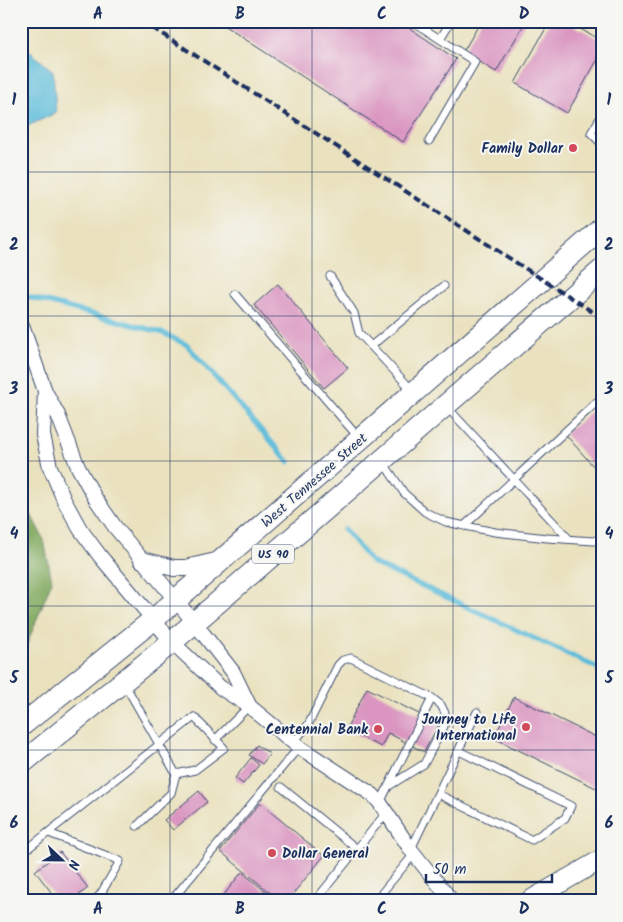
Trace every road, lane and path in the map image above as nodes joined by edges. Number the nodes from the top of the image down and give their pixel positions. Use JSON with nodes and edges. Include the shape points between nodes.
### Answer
{"nodes":[{"id":1,"x":412,"y":21,"type":"edge"},
{"id":2,"x":451,"y":21,"type":"edge"},
{"id":3,"x":440,"y":40,"type":"junction"},
{"id":4,"x":602,"y":115,"type":"edge"},
{"id":5,"x":429,"y":141,"type":"dead end"},
{"id":6,"x":602,"y":144,"type":"edge"},
{"id":7,"x":602,"y":228,"type":"edge"},
{"id":8,"x":602,"y":270,"type":"edge"},
{"id":9,"x":330,"y":276,"type":"dead end"},
{"id":10,"x":444,"y":286,"type":"dead end"},
{"id":11,"x":235,"y":294,"type":"dead end"},
{"id":12,"x":23,"y":328,"type":"edge"},
{"id":13,"x":371,"y":346,"type":"junction"},
{"id":14,"x":45,"y":391,"type":"junction"},
{"id":15,"x":414,"y":393,"type":"junction"},
{"id":16,"x":602,"y":397,"type":"edge"},
{"id":17,"x":446,"y":406,"type":"junction"},
{"id":18,"x":391,"y":413,"type":"junction"},
{"id":19,"x":361,"y":439,"type":"junction"},
{"id":20,"x":382,"y":460,"type":"junction"},
{"id":21,"x":514,"y":479,"type":"junction"},
{"id":22,"x":352,"y":487,"type":"junction"},
{"id":23,"x":464,"y":526,"type":"junction"},
{"id":24,"x":602,"y":537,"type":"edge"},
{"id":25,"x":569,"y":539,"type":"junction"},
{"id":26,"x":142,"y":560,"type":"junction"},
{"id":27,"x":222,"y":560,"type":"junction"},
{"id":28,"x":176,"y":600,"type":"junction"},
{"id":29,"x":153,"y":620,"type":"junction"},
{"id":30,"x":194,"y":622,"type":"junction"},
{"id":31,"x":172,"y":642,"type":"junction"},
{"id":32,"x":123,"y":681,"type":"junction"},
{"id":33,"x":432,"y":698,"type":"junction"},
{"id":34,"x":249,"y":706,"type":"junction"},
{"id":35,"x":478,"y":712,"type":"dead end"},
{"id":36,"x":21,"y":726,"type":"edge"},
{"id":37,"x":215,"y":740,"type":"junction"},
{"id":38,"x":159,"y":744,"type":"junction"},
{"id":39,"x":296,"y":745,"type":"junction"},
{"id":40,"x":459,"y":751,"type":"junction"},
{"id":41,"x":21,"y":764,"type":"edge"},
{"id":42,"x":176,"y":774,"type":"junction"},
{"id":43,"x":389,"y":786,"type":"junction"},
{"id":44,"x":281,"y":787,"type":"dead end"},
{"id":45,"x":438,"y":794,"type":"junction"},
{"id":46,"x":383,"y":808,"type":"junction"},
{"id":47,"x":137,"y":826,"type":"dead end"},
{"id":48,"x":48,"y":833,"type":"junction"},
{"id":49,"x":357,"y":849,"type":"junction"},
{"id":50,"x":413,"y":852,"type":"junction"},
{"id":51,"x":21,"y":854,"type":"edge"},
{"id":52,"x":602,"y":859,"type":"edge"},
{"id":53,"x":21,"y":898,"type":"edge"},
{"id":54,"x":27,"y":901,"type":"edge"},
{"id":55,"x":94,"y":901,"type":"edge"},
{"id":56,"x":171,"y":901,"type":"edge"},
{"id":57,"x":314,"y":901,"type":"edge"},
{"id":58,"x":375,"y":901,"type":"edge"},
{"id":59,"x":452,"y":901,"type":"edge"},
{"id":60,"x":528,"y":901,"type":"edge"}],
"edges":[{"from":1,"to":3,"type":"lane"},
{"from":2,"to":3,"type":"lane"},
{"from":3,"to":5,"type":"lane","via":[[475,62]]},
{"from":4,"to":6,"type":"lane","via":[[591,133]]},
{"from":7,"to":15,"type":"main road","name":"West Tennessee Street","number":"US 90"},
{"from":8,"to":17,"type":"main road","number":"US 90"},
{"from":9,"to":13,"type":"lane","via":[[354,313],[359,333]]},
{"from":10,"to":13,"type":"lane"},
{"from":11,"to":19,"type":"lane"},
{"from":12,"to":14,"type":"street"},
{"from":13,"to":15,"type":"lane"},
{"from":14,"to":26,"type":"street","via":[[95,498]]},
{"from":14,"to":29,"type":"street","via":[[44,435],[50,468],[64,500],[100,556]]},
{"from":15,"to":18,"type":"main road","name":"West Tennessee Street","number":"US 90"},
{"from":16,"to":21,"type":"lane"},
{"from":17,"to":20,"type":"main road","number":"US 90"},
{"from":17,"to":21,"type":"lane"},
{"from":18,"to":19,"type":"main road","name":"West Tennessee Street","number":"US 90"},
{"from":18,"to":20,"type":"main road","via":[[380,452]]},
{"from":19,"to":22,"type":"main road"},
{"from":19,"to":27,"type":"main road","name":"West Tennessee Street","number":"US 90"},
{"from":20,"to":22,"type":"main road","number":"US 90"},
{"from":20,"to":23,"type":"lane","via":[[404,494],[425,512]]},
{"from":21,"to":23,"type":"lane"},
{"from":21,"to":25,"type":"lane"},
{"from":22,"to":30,"type":"main road","number":"US 90"},
{"from":23,"to":25,"type":"lane"},
{"from":24,"to":25,"type":"lane","via":[[594,541]]},
{"from":26,"to":27,"type":"street","via":[[186,568]]},
{"from":26,"to":28,"type":"street"},
{"from":27,"to":28,"type":"main road","name":"West Tennessee Street","number":"US 90"},
{"from":28,"to":29,"type":"main road","name":"West Tennessee Street","number":"US 90"},
{"from":28,"to":30,"type":"street"},
{"from":29,"to":31,"type":"street"},
{"from":29,"to":36,"type":"main road","name":"West Tennessee Street","number":"US 90"},
{"from":30,"to":31,"type":"main road","number":"US 90"},
{"from":30,"to":34,"type":"street","via":[[233,672]]},
{"from":31,"to":32,"type":"main road","number":"US 90"},
{"from":31,"to":34,"type":"street","via":[[221,688]]},
{"from":32,"to":38,"type":"lane"},
{"from":32,"to":41,"type":"main road","number":"US 90"},
{"from":33,"to":39,"type":"lane","via":[[351,658],[343,660]]},
{"from":33,"to":43,"type":"lane"},
{"from":33,"to":43,"type":"lane","via":[[446,713],[444,726],[424,764]]},
{"from":34,"to":37,"type":"lane"},
{"from":34,"to":39,"type":"street"},
{"from":35,"to":40,"type":"lane"},
{"from":37,"to":38,"type":"lane","via":[[194,716]]},
{"from":37,"to":42,"type":"lane","via":[[224,748],[195,770]]},
{"from":38,"to":42,"type":"lane"},
{"from":38,"to":48,"type":"lane"},
{"from":39,"to":46,"type":"street","via":[[365,789]]},
{"from":39,"to":56,"type":"lane"},
{"from":40,"to":45,"type":"lane"},
{"from":40,"to":45,"type":"lane","via":[[571,806],[565,818],[532,840]]},
{"from":42,"to":47,"type":"lane","via":[[171,793]]},
{"from":43,"to":46,"type":"lane"},
{"from":44,"to":49,"type":"lane"},
{"from":45,"to":50,"type":"lane"},
{"from":46,"to":49,"type":"lane"},
{"from":46,"to":50,"type":"street"},
{"from":48,"to":51,"type":"lane"},
{"from":48,"to":55,"type":"lane","via":[[120,861]]},
{"from":49,"to":57,"type":"lane"},
{"from":50,"to":58,"type":"lane"},
{"from":50,"to":59,"type":"street"},
{"from":52,"to":60,"type":"main road"},
{"from":53,"to":54,"type":"lane"}]}
